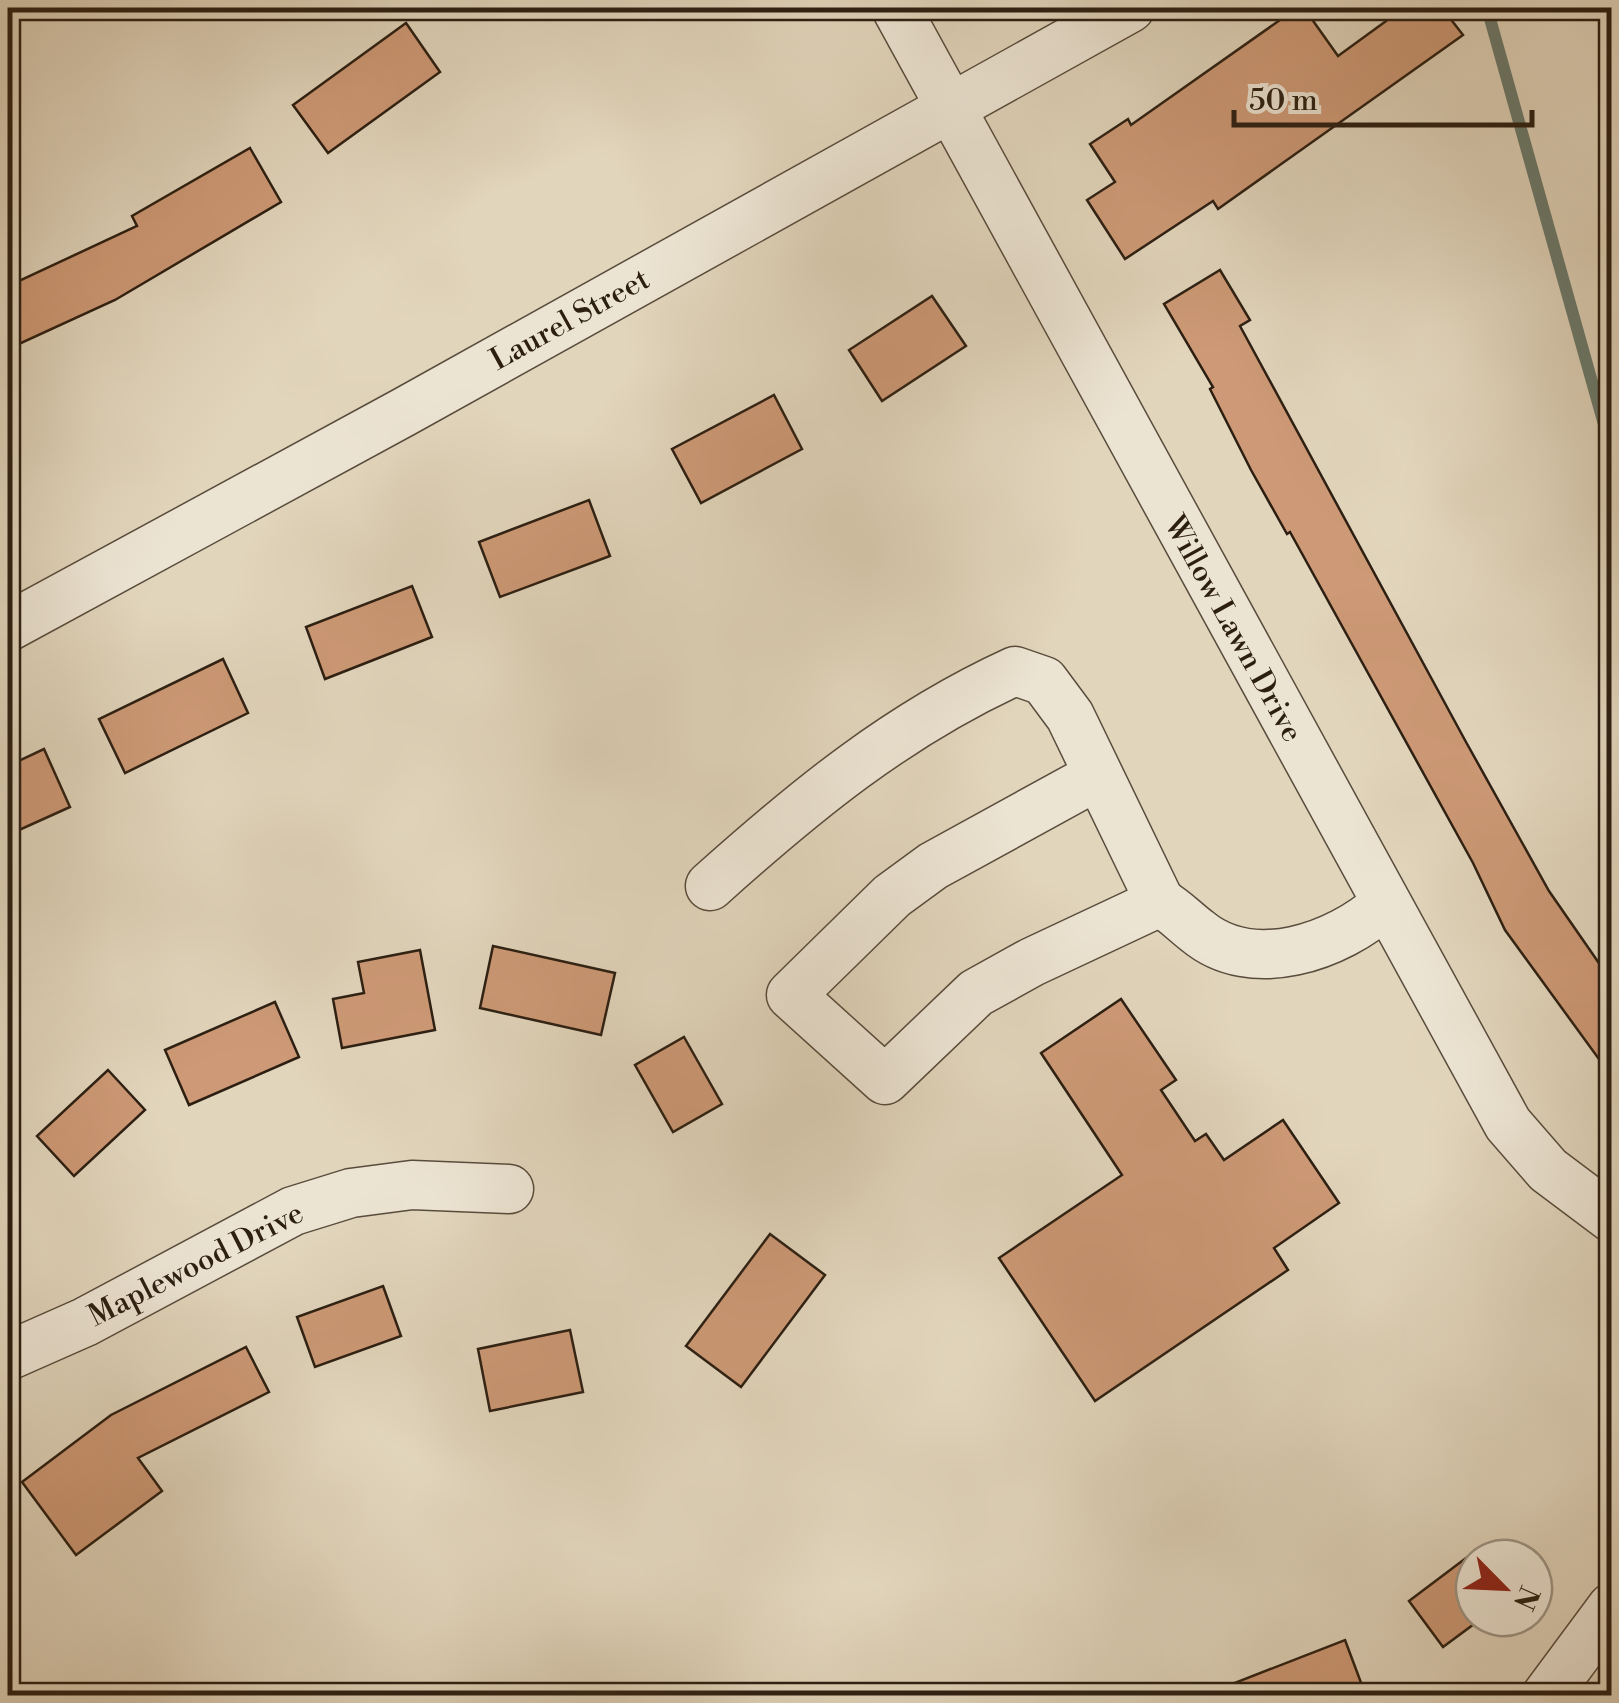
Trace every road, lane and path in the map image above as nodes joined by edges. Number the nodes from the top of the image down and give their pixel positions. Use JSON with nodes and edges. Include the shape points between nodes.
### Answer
{"nodes":[{"id":1,"x":896,"y":8,"type":"edge"},
{"id":2,"x":1130,"y":8,"type":"edge"},
{"id":3,"x":952,"y":110,"type":"junction"},
{"id":4,"x":8,"y":627,"type":"edge"},
{"id":5,"x":1098,"y":776,"type":"junction"},
{"id":6,"x":710,"y":886,"type":"dead end"},
{"id":7,"x":1160,"y":902,"type":"junction"},
{"id":8,"x":1385,"y":904,"type":"junction"},
{"id":9,"x":508,"y":1189,"type":"dead end"},
{"id":10,"x":1612,"y":1218,"type":"edge"},
{"id":11,"x":8,"y":1356,"type":"edge"},
{"id":12,"x":1612,"y":1607,"type":"edge"},
{"id":13,"x":1546,"y":1696,"type":"edge"}],
"edges":[{"from":1,"to":3,"type":"street","name":"Willow Lawn Drive"},
{"from":2,"to":3,"type":"street","name":"Laurel Street"},
{"from":3,"to":4,"type":"street","name":"Laurel Street"},
{"from":3,"to":8,"type":"street","name":"Willow Lawn Drive"},
{"from":5,"to":6,"type":"street","via":[[1070,716],[1044,681],[1015,671],[947,702],[817,790]]},
{"from":5,"to":7,"type":"street"},
{"from":5,"to":7,"type":"street","via":[[933,866],[892,896],[791,995],[885,1080],[976,994]]},
{"from":7,"to":8,"type":"street","via":[[1197,932],[1261,954],[1339,937]]},
{"from":8,"to":10,"type":"street","name":"Willow Lawn Drive","via":[[1508,1124],[1548,1170]]},
{"from":9,"to":11,"type":"street","name":"Maplewood Drive","via":[[412,1184],[292,1211]]},
{"from":12,"to":13,"type":"street"}]}
